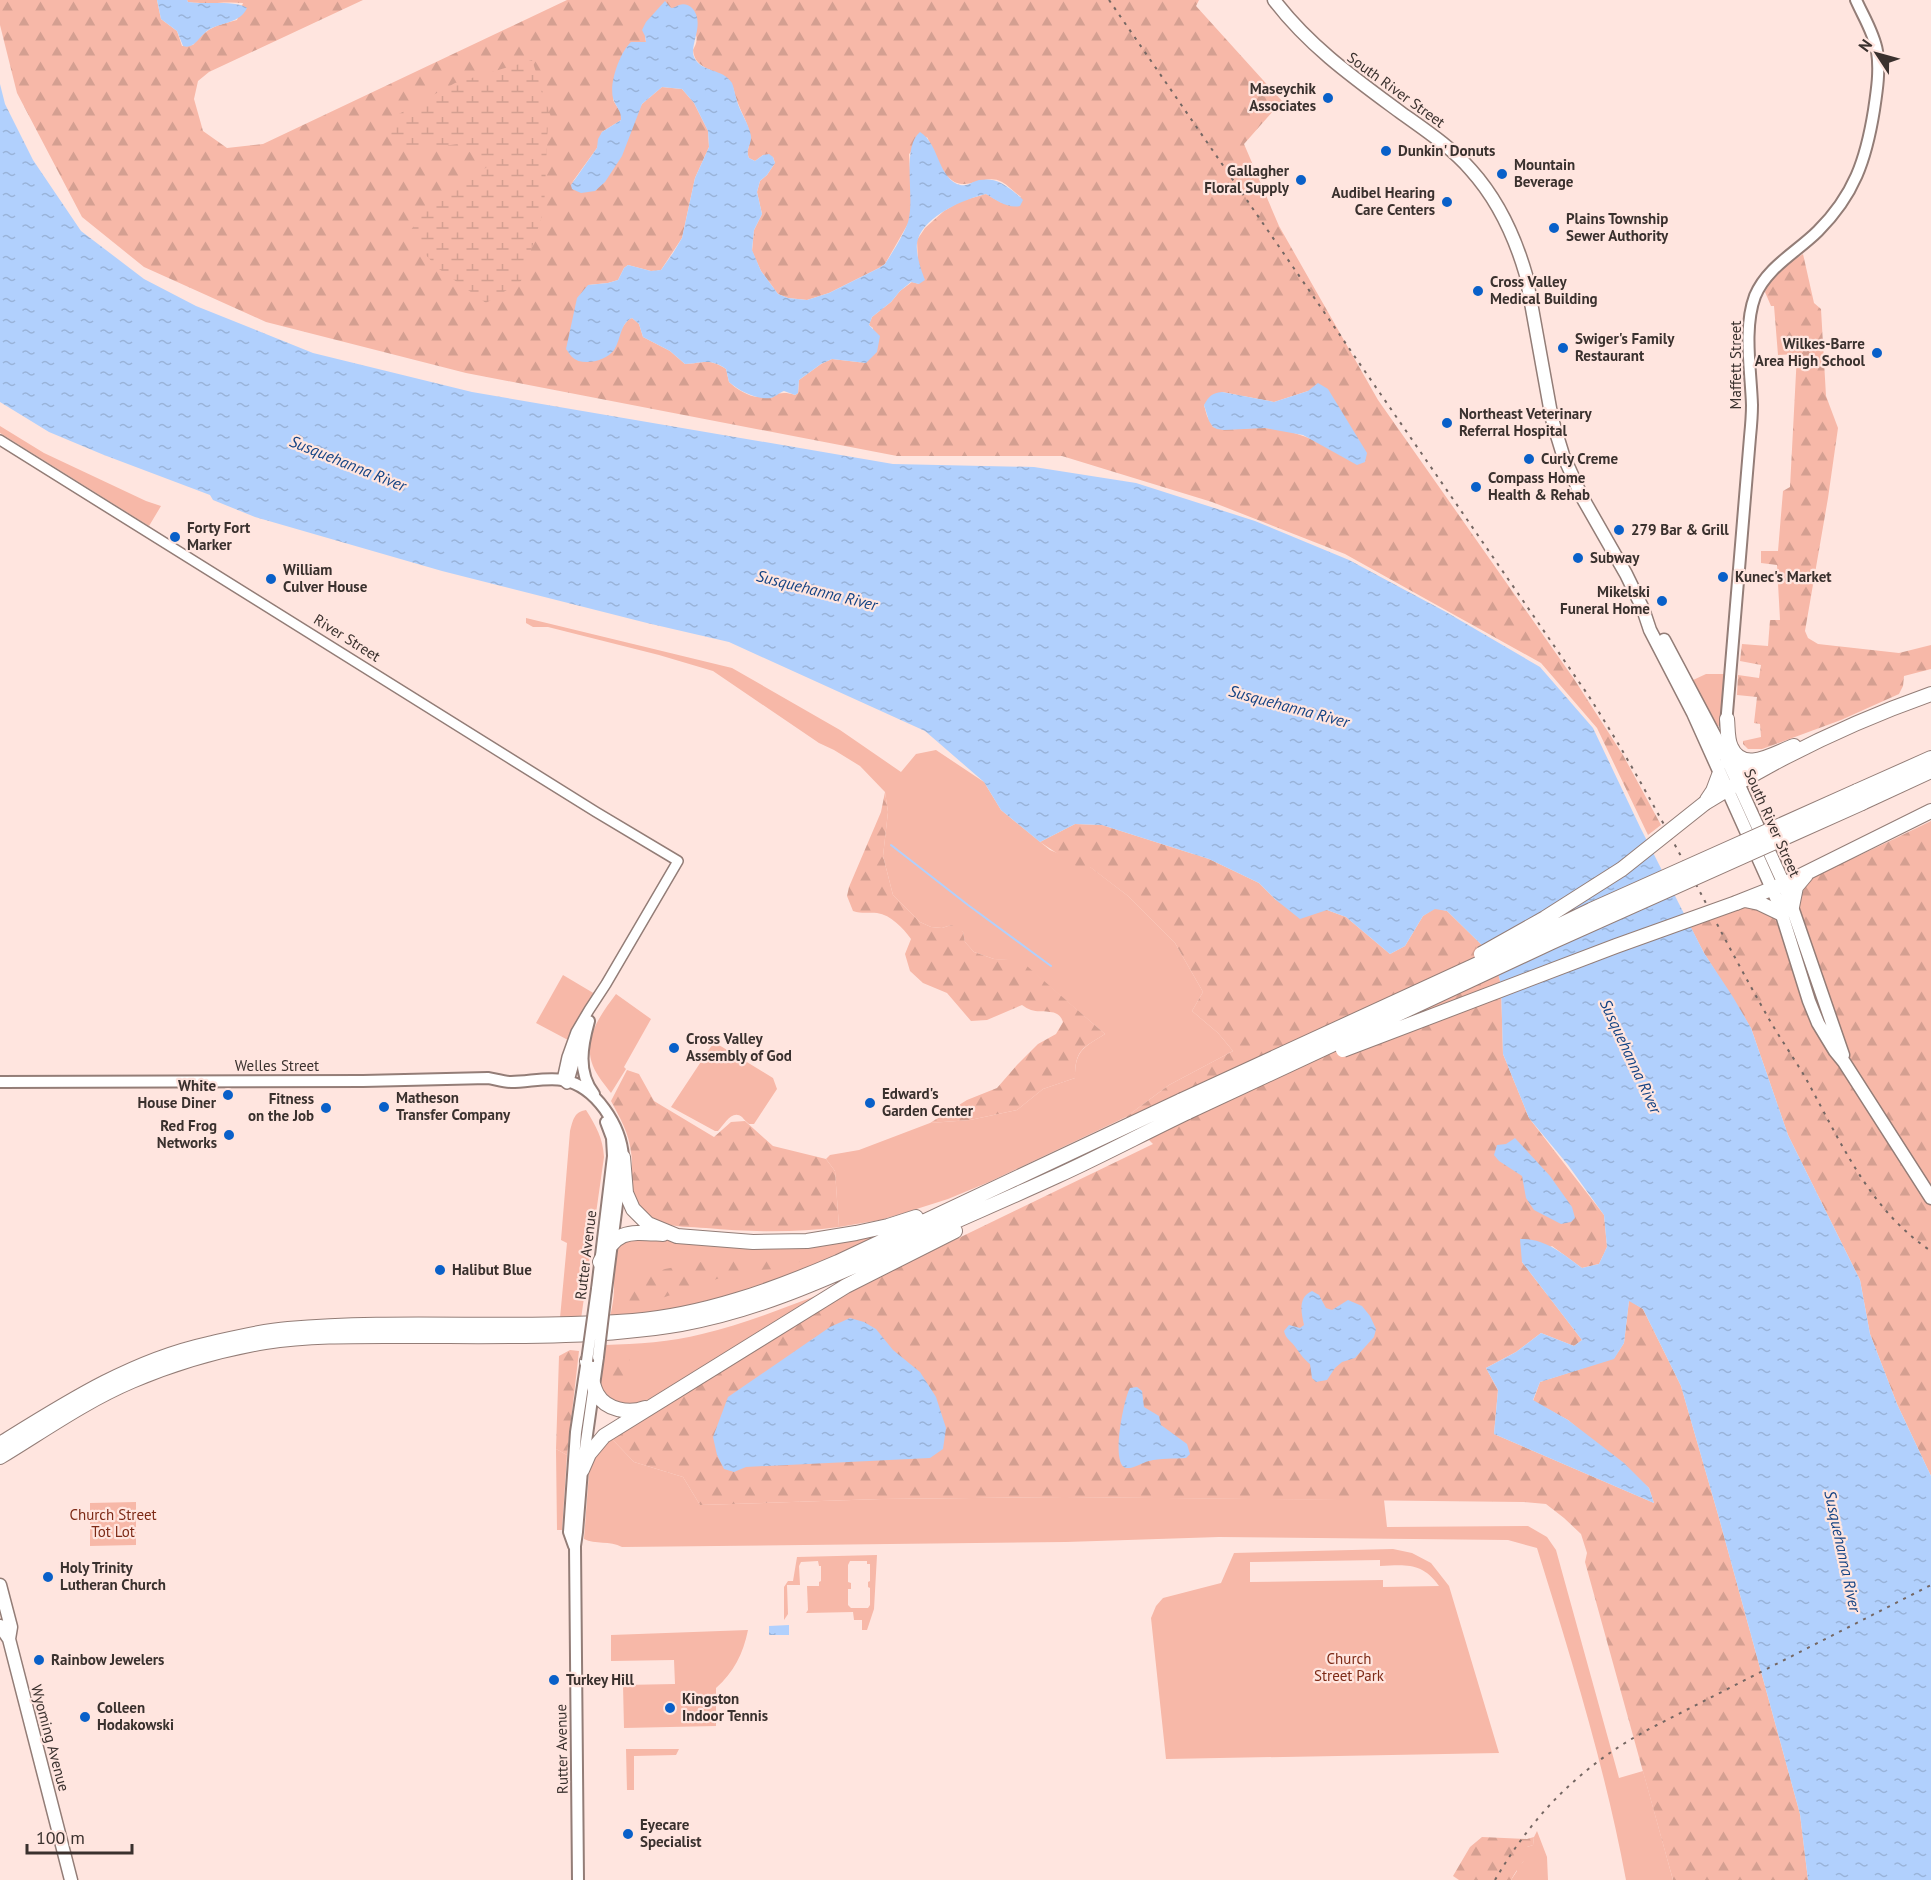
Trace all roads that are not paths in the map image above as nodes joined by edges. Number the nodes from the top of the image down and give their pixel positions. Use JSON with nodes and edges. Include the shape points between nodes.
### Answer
{"nodes":[{"id":1,"x":1274,"y":0,"type":"edge"},
{"id":2,"x":1856,"y":0,"type":"edge"},
{"id":3,"x":0,"y":440,"type":"edge"},
{"id":4,"x":1643,"y":609,"type":"junction"},
{"id":5,"x":1931,"y":694,"type":"edge"},
{"id":6,"x":1726,"y":719,"type":"junction"},
{"id":7,"x":1839,"y":731,"type":"junction"},
{"id":8,"x":1796,"y":753,"type":"junction"},
{"id":9,"x":1726,"y":757,"type":"junction"},
{"id":10,"x":1931,"y":758,"type":"edge"},
{"id":11,"x":1931,"y":771,"type":"edge"},
{"id":12,"x":1719,"y":775,"type":"junction"},
{"id":13,"x":1732,"y":786,"type":"junction"},
{"id":14,"x":1860,"y":797,"type":"junction"},
{"id":15,"x":1705,"y":803,"type":"junction"},
{"id":16,"x":1931,"y":811,"type":"edge"},
{"id":17,"x":1809,"y":872,"type":"junction"},
{"id":18,"x":1778,"y":887,"type":"junction"},
{"id":19,"x":1740,"y":902,"type":"junction"},
{"id":20,"x":1787,"y":911,"type":"junction"},
{"id":21,"x":600,"y":995,"type":"junction"},
{"id":22,"x":1401,"y":998,"type":"junction"},
{"id":23,"x":589,"y":1021,"type":"junction"},
{"id":24,"x":0,"y":1082,"type":"edge"},
{"id":25,"x":564,"y":1082,"type":"junction"},
{"id":26,"x":1185,"y":1106,"type":"junction"},
{"id":27,"x":606,"y":1112,"type":"junction"},
{"id":28,"x":623,"y":1157,"type":"junction"},
{"id":29,"x":1059,"y":1175,"type":"junction"},
{"id":30,"x":1931,"y":1198,"type":"edge"},
{"id":31,"x":677,"y":1236,"type":"junction"},
{"id":32,"x":612,"y":1243,"type":"junction"},
{"id":33,"x":600,"y":1262,"type":"junction"},
{"id":34,"x":601,"y":1290,"type":"junction"},
{"id":35,"x":592,"y":1359,"type":"junction"},
{"id":36,"x":594,"y":1386,"type":"junction"},
{"id":37,"x":658,"y":1404,"type":"junction"},
{"id":38,"x":0,"y":1444,"type":"edge"},
{"id":39,"x":0,"y":1457,"type":"edge"},
{"id":40,"x":582,"y":1470,"type":"junction"},
{"id":41,"x":575,"y":1546,"type":"junction"},
{"id":42,"x":0,"y":1586,"type":"edge"},
{"id":43,"x":0,"y":1626,"type":"edge"},
{"id":44,"x":4,"y":1640,"type":"edge"},
{"id":45,"x":71,"y":1880,"type":"edge"},
{"id":46,"x":578,"y":1880,"type":"edge"}],
"edges":[{"from":1,"to":4,"type":"main road","name":"South River Street","via":[[1317,48],[1457,156],[1500,210],[1526,275],[1560,447],[1582,497]]},
{"from":2,"to":6,"type":"main road","name":"Maffett Street","via":[[1873,38],[1878,65],[1866,155],[1851,190],[1831,218],[1761,285],[1749,322],[1751,428]]},
{"from":3,"to":21,"type":"street","name":"River Street","via":[[678,861]]},
{"from":4,"to":9,"type":"main road","name":"South River Street","via":[[1658,627]]},
{"from":4,"to":12,"type":"main road","name":"South River Street"},
{"from":5,"to":7,"type":"highway"},
{"from":6,"to":7,"type":"highway","via":[[1732,750],[1749,761]]},
{"from":6,"to":9,"type":"main road","name":"Maffett Street"},
{"from":7,"to":8,"type":"highway"},
{"from":8,"to":9,"type":"highway","via":[[1745,770]]},
{"from":8,"to":13,"type":"highway"},
{"from":9,"to":12,"type":"main road","name":"Maffett Street"},
{"from":9,"to":13,"type":"main road","name":"South River Street"},
{"from":10,"to":14,"type":"highway"},
{"from":11,"to":14,"type":"highway"},
{"from":12,"to":13,"type":"main road","name":"South River Street"},
{"from":12,"to":15,"type":"highway"},
{"from":13,"to":15,"type":"highway"},
{"from":13,"to":18,"type":"main road","name":"South River Street"},
{"from":14,"to":22,"type":"highway","bridge":true,"via":[[1591,910]]},
{"from":14,"to":26,"type":"highway","bridge":true,"via":[[1393,1018]]},
{"from":15,"to":22,"type":"highway","bridge":true,"via":[[1622,869],[1576,899]]},
{"from":16,"to":17,"type":"highway"},
{"from":17,"to":18,"type":"highway"},
{"from":17,"to":20,"type":"highway","via":[[1796,887]]},
{"from":18,"to":19,"type":"highway"},
{"from":18,"to":20,"type":"main road","name":"South River Street"},
{"from":19,"to":20,"type":"highway"},
{"from":19,"to":26,"type":"highway","bridge":true},
{"from":20,"to":30,"type":"main road","name":"South River Street","via":[[1818,1023]]},
{"from":21,"to":23,"type":"street"},
{"from":21,"to":25,"type":"street","via":[[576,1032]]},
{"from":22,"to":26,"type":"highway","bridge":true},
{"from":23,"to":25,"type":"street"},
{"from":23,"to":27,"type":"main road","via":[[583,1068],[589,1087]]},
{"from":24,"to":25,"type":"main road","name":"Welles Street","via":[[488,1078]]},
{"from":25,"to":27,"type":"main road","name":"Rutter Avenue","via":[[586,1091]]},
{"from":25,"to":33,"type":"main road","name":"Rutter Avenue","via":[[596,1107],[612,1138]]},
{"from":26,"to":29,"type":"highway"},
{"from":26,"to":31,"type":"highway","via":[[888,1226],[830,1238],[778,1243]]},
{"from":26,"to":38,"type":"highway","via":[[838,1262],[748,1297],[635,1321],[345,1326],[248,1335],[173,1353],[136,1367]]},
{"from":27,"to":28,"type":"main road","name":"Rutter Avenue","via":[[620,1138]]},
{"from":28,"to":31,"type":"highway","via":[[626,1193],[633,1209],[648,1224]]},
{"from":28,"to":32,"type":"main road","name":"Rutter Avenue"},
{"from":29,"to":37,"type":"highway","via":[[846,1286]]},
{"from":29,"to":39,"type":"highway","via":[[828,1278],[723,1315],[629,1331],[315,1337],[229,1349],[130,1382]]},
{"from":31,"to":32,"type":"highway","via":[[635,1233],[621,1235]]},
{"from":32,"to":33,"type":"highway"},
{"from":32,"to":34,"type":"main road","name":"Rutter Avenue"},
{"from":33,"to":34,"type":"main road","name":"Rutter Avenue"},
{"from":34,"to":35,"type":"main road","name":"Rutter Avenue","bridge":true},
{"from":35,"to":36,"type":"highway"},
{"from":35,"to":41,"type":"main road","name":"Rutter Avenue","via":[[576,1432],[569,1532]]},
{"from":36,"to":37,"type":"highway","via":[[599,1398],[623,1410]]},
{"from":36,"to":40,"type":"main road","name":"Rutter Avenue"},
{"from":37,"to":40,"type":"highway","via":[[604,1436]]},
{"from":40,"to":41,"type":"main road","name":"Rutter Avenue"},
{"from":41,"to":46,"type":"main road","name":"Rutter Avenue"},
{"from":42,"to":44,"type":"main road","name":"Wyoming Avenue","via":[[11,1627]]},
{"from":43,"to":44,"type":"main road","name":"Wyoming Avenue"},
{"from":44,"to":45,"type":"main road","name":"Wyoming Avenue"}]}
